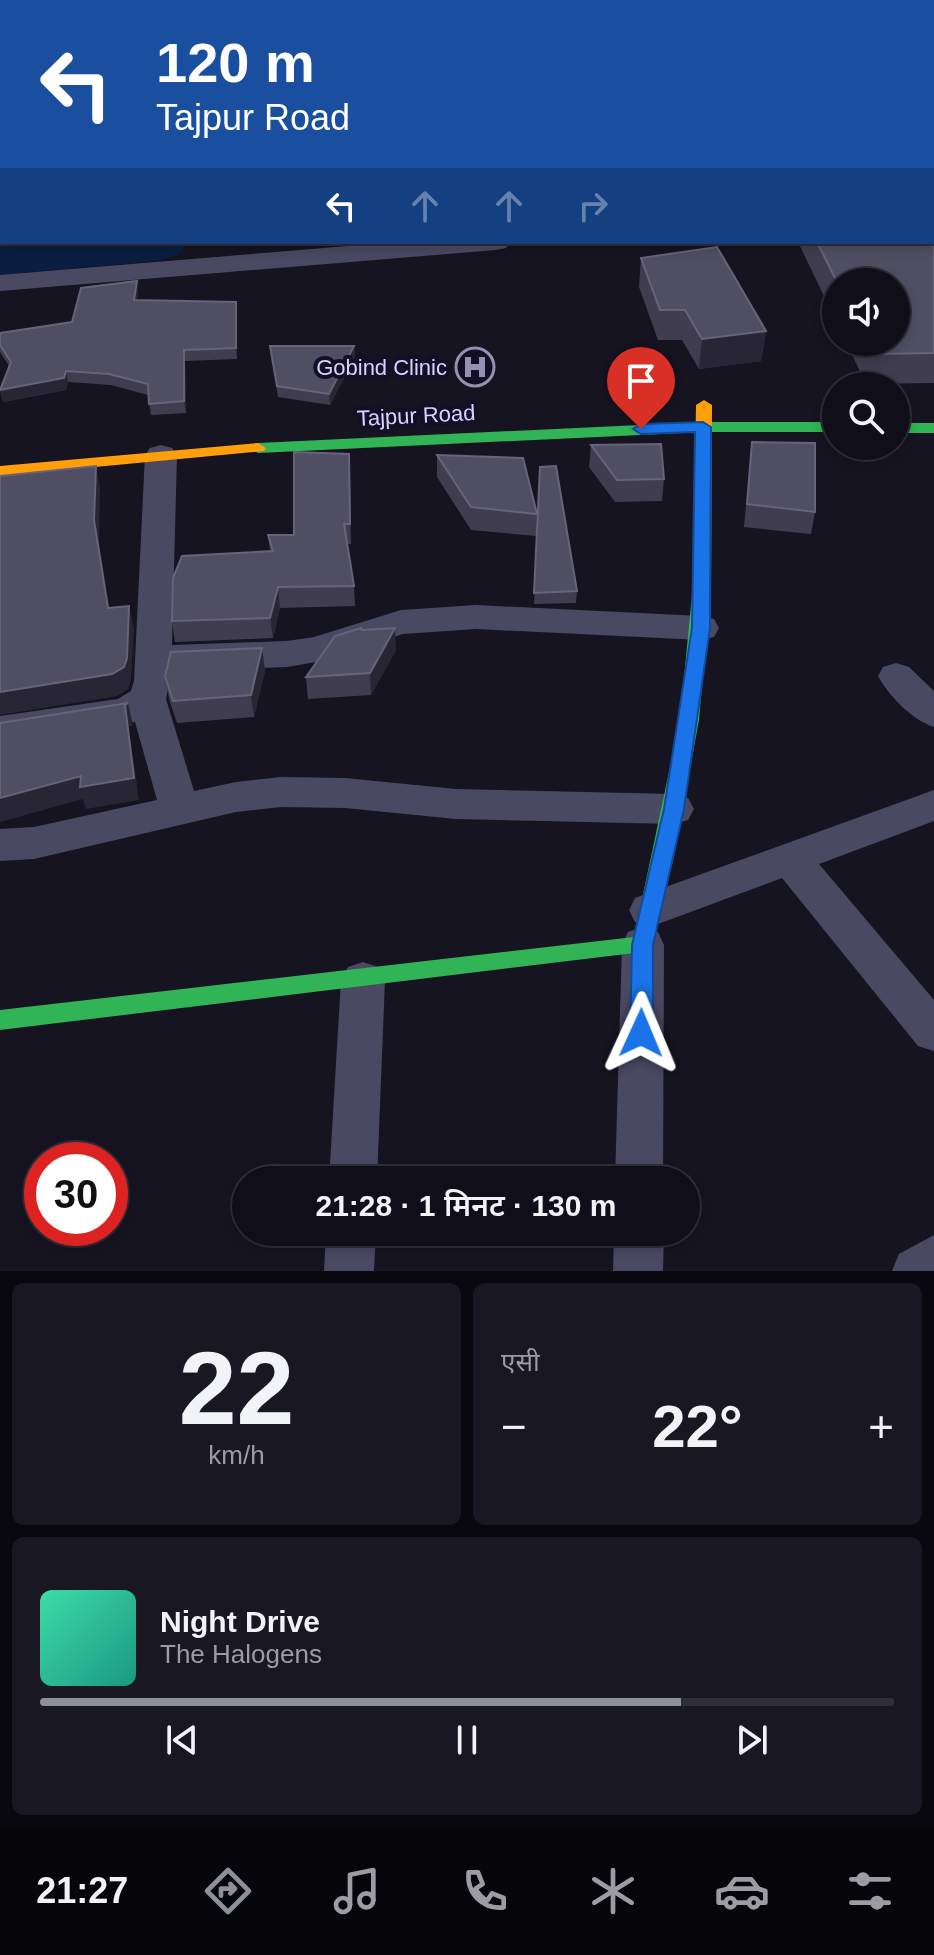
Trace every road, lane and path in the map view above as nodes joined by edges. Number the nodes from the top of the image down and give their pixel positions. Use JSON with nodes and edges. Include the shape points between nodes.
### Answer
{"nodes":[{"id":1,"x":472,"y":244,"type":"edge"},
{"id":2,"x":0,"y":283,"type":"edge"},
{"id":3,"x":703,"y":405,"type":"dead end"},
{"id":4,"x":703,"y":427,"type":"junction"},
{"id":5,"x":822,"y":427,"type":"edge"},
{"id":6,"x":910,"y":428,"type":"edge"},
{"id":7,"x":933,"y":429,"type":"edge"},
{"id":8,"x":161,"y":455,"type":"junction"},
{"id":9,"x":0,"y":471,"type":"edge"},
{"id":10,"x":701,"y":628,"type":"junction"},
{"id":11,"x":153,"y":659,"type":"junction"},
{"id":12,"x":896,"y":676,"type":"dead end"},
{"id":13,"x":147,"y":699,"type":"junction"},
{"id":14,"x":934,"y":713,"type":"edge"},
{"id":15,"x":0,"y":730,"type":"edge"},
{"id":16,"x":934,"y":805,"type":"edge"},
{"id":17,"x":674,"y":809,"type":"junction"},
{"id":18,"x":180,"y":811,"type":"junction"},
{"id":19,"x":0,"y":845,"type":"edge"},
{"id":20,"x":789,"y":857,"type":"junction"},
{"id":21,"x":646,"y":928,"type":"junction"},
{"id":22,"x":363,"y":980,"type":"junction"},
{"id":23,"x":0,"y":1020,"type":"edge"},
{"id":24,"x":934,"y":1032,"type":"edge"},
{"id":25,"x":354,"y":1166,"type":"edge"},
{"id":26,"x":639,"y":1166,"type":"edge"},
{"id":27,"x":350,"y":1246,"type":"edge"},
{"id":28,"x":639,"y":1246,"type":"edge"},
{"id":29,"x":934,"y":1259,"type":"edge"},
{"id":30,"x":349,"y":1271,"type":"edge"},
{"id":31,"x":638,"y":1271,"type":"edge"},
{"id":32,"x":917,"y":1271,"type":"edge"}],
"edges":[{"from":1,"to":2,"type":"street"},
{"from":3,"to":4,"type":"street"},
{"from":4,"to":5,"type":"street","name":"Tajpur Road"},
{"from":4,"to":8,"type":"street","name":"Tajpur Road"},
{"from":4,"to":10,"type":"street"},
{"from":6,"to":7,"type":"street"},
{"from":8,"to":9,"type":"street","name":"Tajpur Road"},
{"from":8,"to":11,"type":"street"},
{"from":10,"to":11,"type":"street","via":[[461,618],[401,622],[287,654]]},
{"from":10,"to":17,"type":"street"},
{"from":11,"to":13,"type":"street"},
{"from":12,"to":14,"type":"street"},
{"from":13,"to":15,"type":"street","via":[[126,711]]},
{"from":13,"to":18,"type":"street"},
{"from":16,"to":20,"type":"street"},
{"from":17,"to":18,"type":"street","via":[[456,804],[312,791],[236,797]]},
{"from":17,"to":21,"type":"street"},
{"from":18,"to":19,"type":"street","via":[[34,843]]},
{"from":20,"to":21,"type":"street"},
{"from":20,"to":24,"type":"street"},
{"from":21,"to":22,"type":"street"},
{"from":21,"to":26,"type":"street"},
{"from":22,"to":23,"type":"street"},
{"from":22,"to":25,"type":"street"},
{"from":27,"to":30,"type":"street"},
{"from":28,"to":31,"type":"street"},
{"from":29,"to":32,"type":"street"}]}
